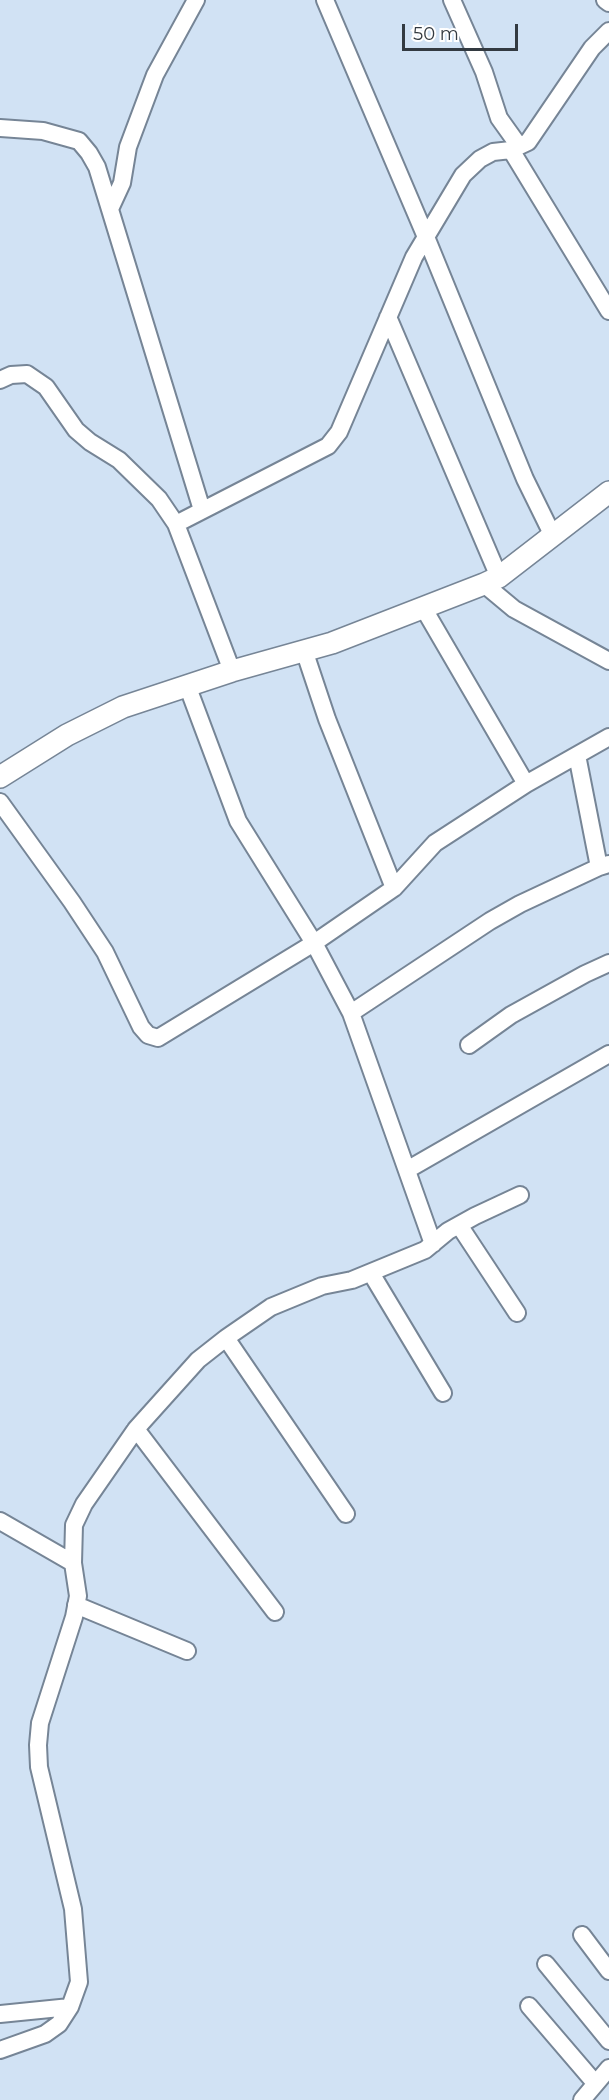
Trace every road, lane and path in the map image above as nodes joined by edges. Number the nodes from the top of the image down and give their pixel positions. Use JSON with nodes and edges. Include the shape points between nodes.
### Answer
{"nodes":[{"id":1,"x":196,"y":0,"type":"edge"},
{"id":2,"x":325,"y":0,"type":"edge"},
{"id":3,"x":452,"y":0,"type":"edge"},
{"id":4,"x":605,"y":0,"type":"edge"},
{"id":5,"x":609,"y":3,"type":"edge"},
{"id":6,"x":609,"y":31,"type":"edge"},
{"id":7,"x":0,"y":128,"type":"edge"},
{"id":8,"x":515,"y":148,"type":"junction"},
{"id":9,"x":110,"y":209,"type":"junction"},
{"id":10,"x":426,"y":237,"type":"junction"},
{"id":11,"x":609,"y":311,"type":"edge"},
{"id":12,"x":388,"y":317,"type":"junction"},
{"id":13,"x":0,"y":380,"type":"edge"},
{"id":14,"x":609,"y":492,"type":"edge"},
{"id":15,"x":202,"y":510,"type":"junction"},
{"id":16,"x":176,"y":524,"type":"junction"},
{"id":17,"x":553,"y":536,"type":"junction"},
{"id":18,"x":491,"y":581,"type":"junction"},
{"id":19,"x":424,"y":609,"type":"junction"},
{"id":20,"x":304,"y":650,"type":"junction"},
{"id":21,"x":609,"y":661,"type":"edge"},
{"id":22,"x":232,"y":670,"type":"junction"},
{"id":23,"x":187,"y":685,"type":"junction"},
{"id":24,"x":609,"y":737,"type":"edge"},
{"id":25,"x":577,"y":755,"type":"junction"},
{"id":26,"x":0,"y":777,"type":"edge"},
{"id":27,"x":526,"y":784,"type":"junction"},
{"id":28,"x":0,"y":802,"type":"edge"},
{"id":29,"x":604,"y":866,"type":"edge"},
{"id":30,"x":394,"y":888,"type":"junction"},
{"id":31,"x":314,"y":943,"type":"junction"},
{"id":32,"x":609,"y":963,"type":"edge"},
{"id":33,"x":351,"y":1013,"type":"junction"},
{"id":34,"x":469,"y":1046,"type":"dead end"},
{"id":35,"x":609,"y":1054,"type":"edge"},
{"id":36,"x":407,"y":1170,"type":"junction"},
{"id":37,"x":520,"y":1195,"type":"dead end"},
{"id":38,"x":459,"y":1225,"type":"junction"},
{"id":39,"x":433,"y":1244,"type":"junction"},
{"id":40,"x":370,"y":1273,"type":"junction"},
{"id":41,"x":517,"y":1313,"type":"dead end"},
{"id":42,"x":226,"y":1338,"type":"junction"},
{"id":43,"x":443,"y":1393,"type":"dead end"},
{"id":44,"x":136,"y":1429,"type":"junction"},
{"id":45,"x":346,"y":1514,"type":"dead end"},
{"id":46,"x":0,"y":1521,"type":"edge"},
{"id":47,"x":73,"y":1563,"type":"junction"},
{"id":48,"x":76,"y":1605,"type":"junction"},
{"id":49,"x":275,"y":1612,"type":"dead end"},
{"id":50,"x":187,"y":1651,"type":"dead end"},
{"id":51,"x":582,"y":1935,"type":"dead end"},
{"id":52,"x":546,"y":1964,"type":"dead end"},
{"id":53,"x":609,"y":1971,"type":"edge"},
{"id":54,"x":529,"y":2006,"type":"dead end"},
{"id":55,"x":70,"y":2007,"type":"junction"},
{"id":56,"x":0,"y":2014,"type":"edge"},
{"id":57,"x":609,"y":2041,"type":"edge"},
{"id":58,"x":0,"y":2050,"type":"edge"},
{"id":59,"x":609,"y":2068,"type":"edge"},
{"id":60,"x":595,"y":2083,"type":"junction"},
{"id":61,"x":582,"y":2100,"type":"edge"}],
"edges":[{"from":1,"to":9,"type":"street","via":[[155,75],[128,147],[122,183]]},
{"from":2,"to":10,"type":"street"},
{"from":3,"to":8,"type":"street"},
{"from":4,"to":5,"type":"street"},
{"from":6,"to":8,"type":"street","via":[[592,48],[528,142]]},
{"from":7,"to":9,"type":"street","via":[[43,131],[79,141],[97,167]]},
{"from":8,"to":10,"type":"street","via":[[493,152],[463,175]]},
{"from":8,"to":11,"type":"street"},
{"from":9,"to":15,"type":"street"},
{"from":10,"to":12,"type":"street"},
{"from":10,"to":17,"type":"street","via":[[525,479]]},
{"from":12,"to":15,"type":"street","via":[[339,432],[328,446]]},
{"from":12,"to":18,"type":"street"},
{"from":13,"to":16,"type":"street","via":[[27,374],[46,387],[76,430],[119,460],[159,499]]},
{"from":14,"to":17,"type":"main road"},
{"from":15,"to":16,"type":"street"},
{"from":16,"to":22,"type":"street"},
{"from":17,"to":18,"type":"main road"},
{"from":18,"to":19,"type":"main road"},
{"from":18,"to":21,"type":"street","via":[[514,609]]},
{"from":19,"to":20,"type":"main road"},
{"from":19,"to":27,"type":"street"},
{"from":20,"to":22,"type":"main road"},
{"from":20,"to":30,"type":"street"},
{"from":22,"to":23,"type":"main road"},
{"from":23,"to":26,"type":"main road","via":[[123,706]]},
{"from":23,"to":31,"type":"street","via":[[238,821]]},
{"from":24,"to":25,"type":"street"},
{"from":25,"to":27,"type":"street"},
{"from":25,"to":29,"type":"street"},
{"from":27,"to":30,"type":"street","via":[[435,843]]},
{"from":28,"to":31,"type":"street","via":[[105,952],[148,1035],[158,1038]]},
{"from":29,"to":33,"type":"street","via":[[490,921]]},
{"from":30,"to":31,"type":"street"},
{"from":31,"to":33,"type":"street"},
{"from":32,"to":34,"type":"street","via":[[511,1015]]},
{"from":33,"to":36,"type":"street"},
{"from":35,"to":36,"type":"street"},
{"from":36,"to":39,"type":"street"},
{"from":37,"to":38,"type":"street"},
{"from":38,"to":39,"type":"street"},
{"from":38,"to":41,"type":"street"},
{"from":39,"to":40,"type":"street"},
{"from":40,"to":42,"type":"street","via":[[322,1286],[271,1307]]},
{"from":40,"to":43,"type":"street"},
{"from":42,"to":44,"type":"street","via":[[198,1360]]},
{"from":42,"to":45,"type":"street"},
{"from":44,"to":47,"type":"street","via":[[74,1525]]},
{"from":44,"to":49,"type":"street"},
{"from":46,"to":47,"type":"street"},
{"from":47,"to":48,"type":"street"},
{"from":48,"to":50,"type":"street"},
{"from":48,"to":55,"type":"street","via":[[40,1723],[38,1745],[39,1767],[73,1909],[79,1982]]},
{"from":51,"to":53,"type":"street"},
{"from":52,"to":57,"type":"street"},
{"from":54,"to":60,"type":"street"},
{"from":55,"to":56,"type":"street"},
{"from":55,"to":58,"type":"street","via":[[59,2024],[45,2034]]},
{"from":59,"to":60,"type":"street"},
{"from":60,"to":61,"type":"street"}]}
